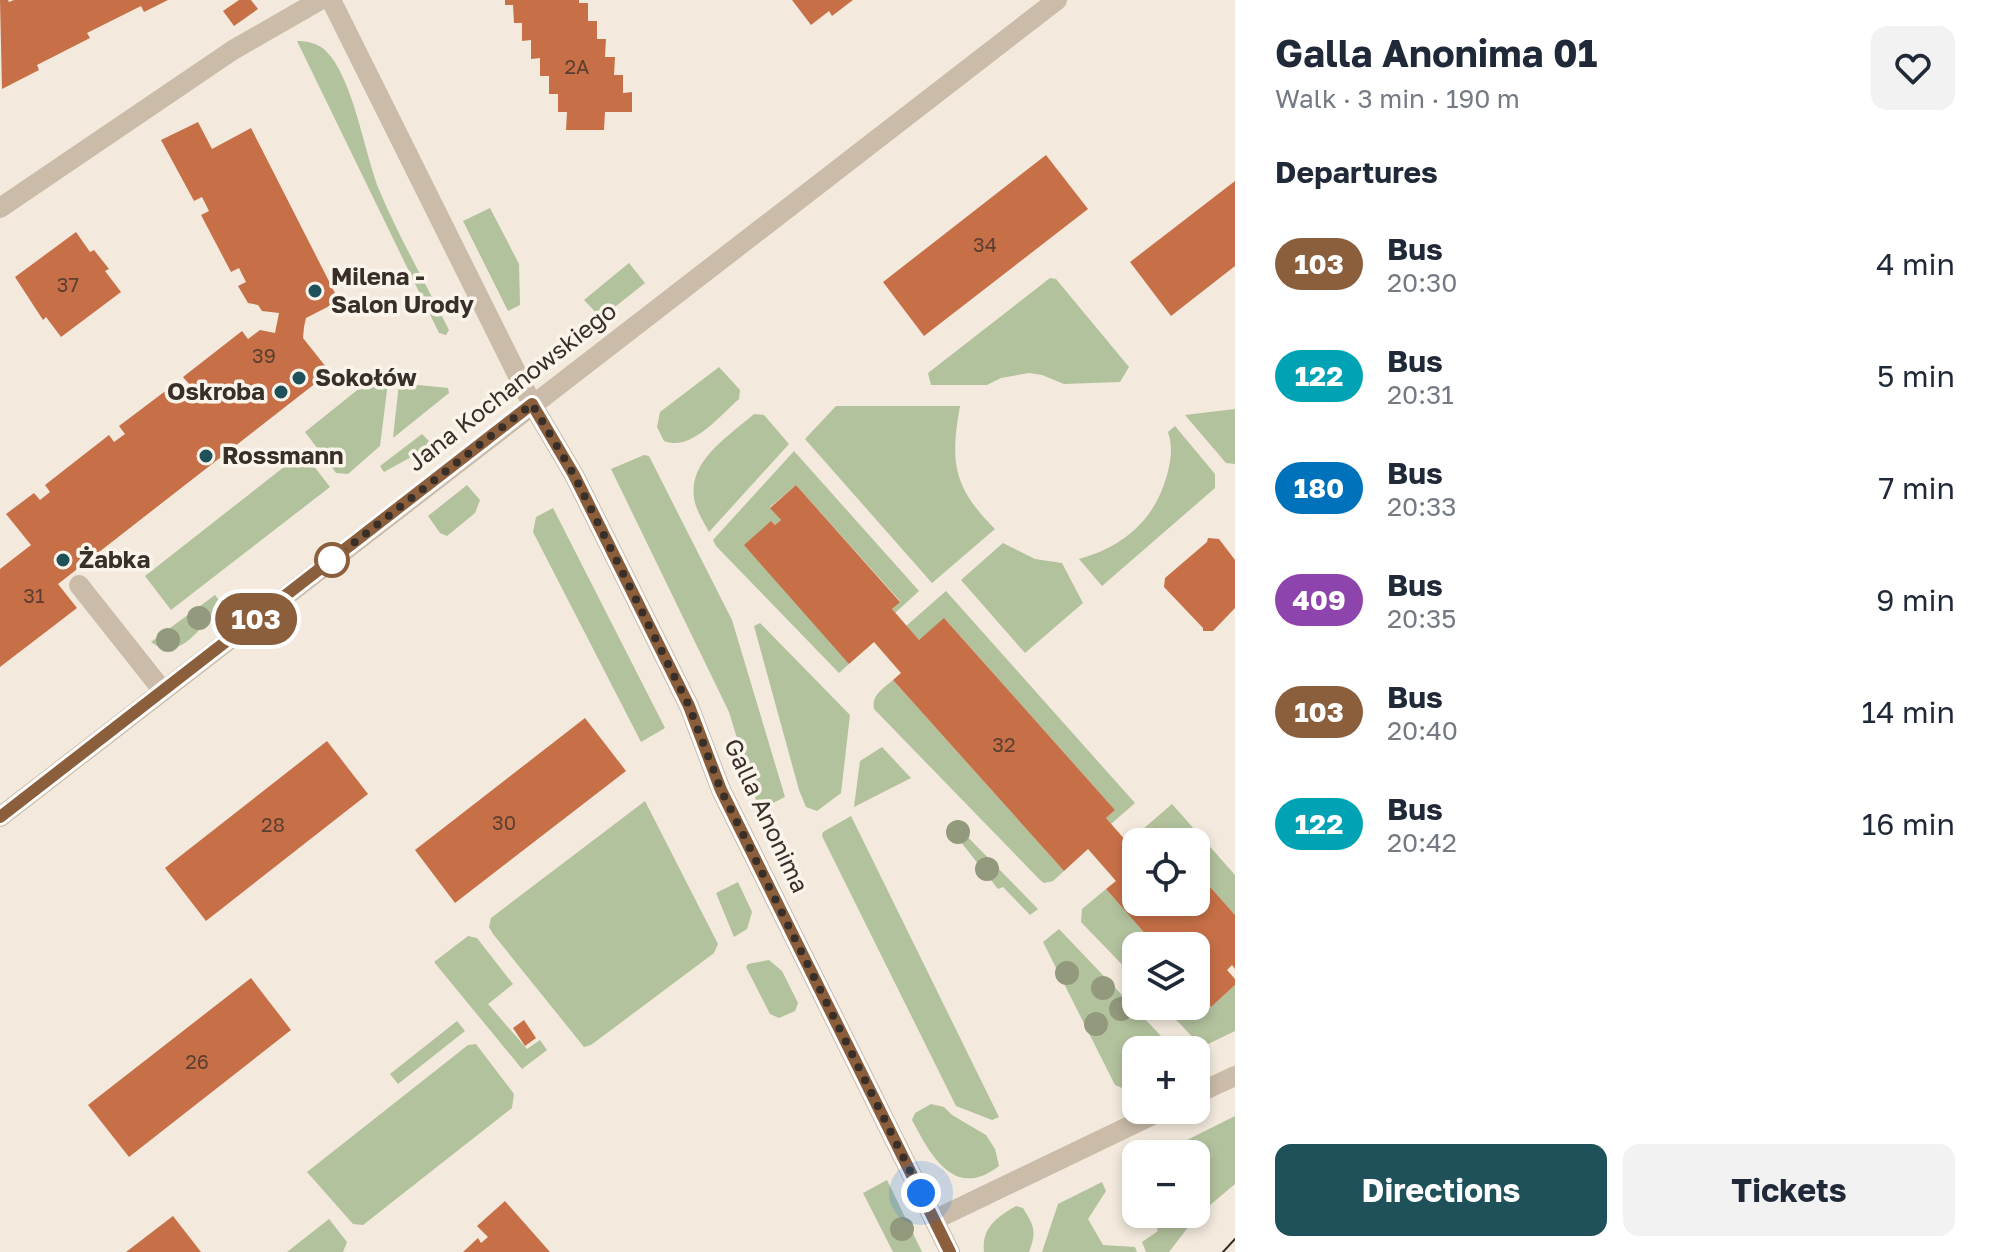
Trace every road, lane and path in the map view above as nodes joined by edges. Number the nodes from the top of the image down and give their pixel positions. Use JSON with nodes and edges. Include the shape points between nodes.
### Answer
{"nodes":[{"id":1,"x":320,"y":0,"type":"edge"},
{"id":2,"x":331,"y":0,"type":"edge"},
{"id":3,"x":1057,"y":0,"type":"edge"},
{"id":4,"x":0,"y":208,"type":"edge"},
{"id":5,"x":532,"y":404,"type":"junction"},
{"id":6,"x":79,"y":585,"type":"dead end"},
{"id":7,"x":163,"y":691,"type":"junction"},
{"id":8,"x":0,"y":817,"type":"edge"},
{"id":9,"x":1235,"y":1076,"type":"edge"},
{"id":10,"x":1210,"y":1088,"type":"edge"},
{"id":11,"x":1134,"y":1124,"type":"edge"},
{"id":12,"x":934,"y":1220,"type":"junction"},
{"id":13,"x":950,"y":1252,"type":"edge"}],
"edges":[{"from":1,"to":4,"type":"street","via":[[233,50]]},
{"from":2,"to":5,"type":"street","name":"Galla Anonima"},
{"from":3,"to":5,"type":"street","name":"Jana Kochanowskiego"},
{"from":5,"to":7,"type":"street","name":"Jana Kochanowskiego"},
{"from":5,"to":12,"type":"street","name":"Galla Anonima","via":[[574,475],[689,706],[721,790]]},
{"from":6,"to":7,"type":"street"},
{"from":7,"to":8,"type":"street","name":"Jana Kochanowskiego"},
{"from":9,"to":10,"type":"street"},
{"from":11,"to":12,"type":"street"},
{"from":12,"to":13,"type":"street","name":"Galla Anonima"}]}
